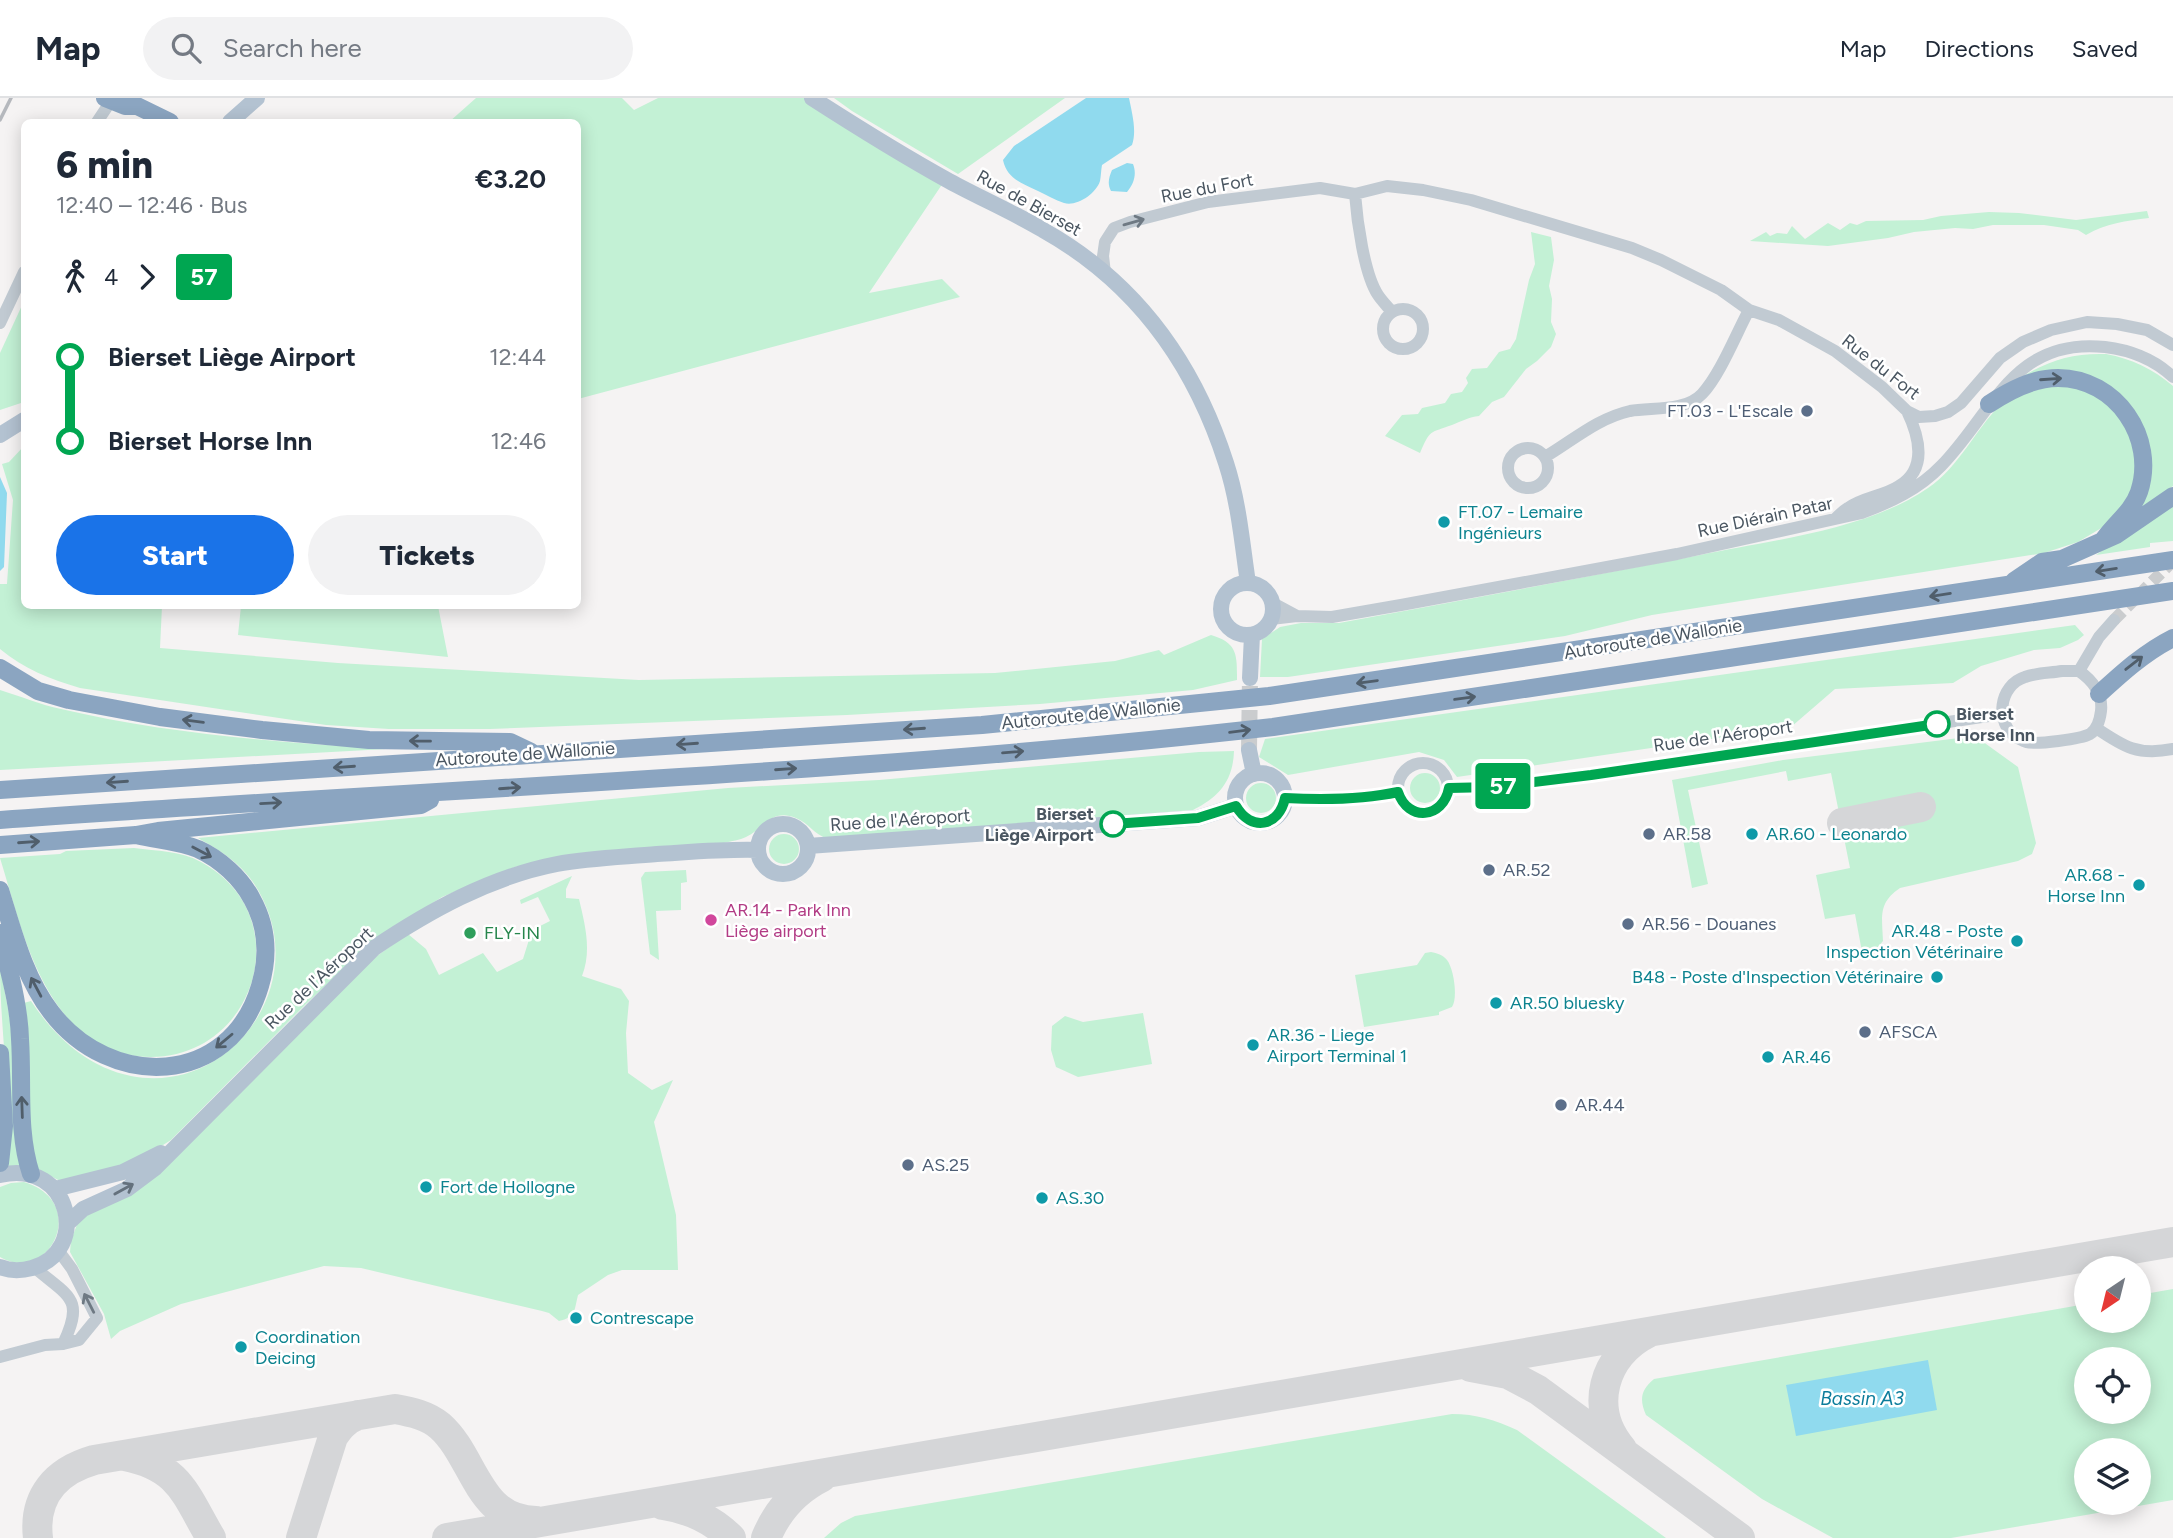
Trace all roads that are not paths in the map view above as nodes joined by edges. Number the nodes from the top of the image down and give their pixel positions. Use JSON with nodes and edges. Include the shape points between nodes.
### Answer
{"nodes":[{"id":1,"x":105,"y":98,"type":"edge"},
{"id":2,"x":257,"y":98,"type":"edge"},
{"id":3,"x":812,"y":98,"type":"edge"},
{"id":4,"x":131,"y":109,"type":"edge"},
{"id":5,"x":105,"y":119,"type":"edge"},
{"id":6,"x":161,"y":119,"type":"edge"},
{"id":7,"x":233,"y":119,"type":"edge"},
{"id":8,"x":1354,"y":194,"type":"junction"},
{"id":9,"x":1105,"y":273,"type":"junction"},
{"id":10,"x":21,"y":278,"type":"edge"},
{"id":11,"x":1749,"y":310,"type":"junction"},
{"id":12,"x":1392,"y":312,"type":"dead end"},
{"id":13,"x":0,"y":323,"type":"edge"},
{"id":14,"x":2173,"y":345,"type":"edge"},
{"id":15,"x":2173,"y":377,"type":"edge"},
{"id":16,"x":1989,"y":404,"type":"junction"},
{"id":17,"x":1907,"y":411,"type":"junction"},
{"id":18,"x":21,"y":422,"type":"edge"},
{"id":19,"x":0,"y":435,"type":"edge"},
{"id":20,"x":1545,"y":457,"type":"dead end"},
{"id":21,"x":2173,"y":496,"type":"edge"},
{"id":22,"x":1833,"y":521,"type":"junction"},
{"id":23,"x":2104,"y":539,"type":"junction"},
{"id":24,"x":2173,"y":560,"type":"edge"},
{"id":25,"x":1248,"y":583,"type":"junction"},
{"id":26,"x":2008,"y":584,"type":"junction"},
{"id":27,"x":2173,"y":591,"type":"edge"},
{"id":28,"x":1271,"y":602,"type":"junction"},
{"id":29,"x":1297,"y":616,"type":"junction"},
{"id":30,"x":1271,"y":619,"type":"junction"},
{"id":31,"x":2114,"y":620,"type":"tunnel mouth"},
{"id":32,"x":1252,"y":635,"type":"junction"},
{"id":33,"x":2173,"y":638,"type":"edge"},
{"id":34,"x":0,"y":668,"type":"edge"},
{"id":35,"x":2078,"y":671,"type":"junction"},
{"id":36,"x":1250,"y":678,"type":"tunnel mouth"},
{"id":37,"x":2099,"y":694,"type":"junction"},
{"id":38,"x":2002,"y":714,"type":"junction"},
{"id":39,"x":2096,"y":728,"type":"junction"},
{"id":40,"x":1249,"y":750,"type":"tunnel mouth"},
{"id":41,"x":2173,"y":750,"type":"edge"},
{"id":42,"x":534,"y":753,"type":"junction"},
{"id":43,"x":1254,"y":774,"type":"junction"},
{"id":44,"x":1449,"y":788,"type":"junction"},
{"id":45,"x":0,"y":790,"type":"edge"},
{"id":46,"x":442,"y":792,"type":"junction"},
{"id":47,"x":1398,"y":792,"type":"junction"},
{"id":48,"x":1285,"y":798,"type":"junction"},
{"id":49,"x":1236,"y":806,"type":"junction"},
{"id":50,"x":0,"y":820,"type":"edge"},
{"id":51,"x":136,"y":835,"type":"junction"},
{"id":52,"x":0,"y":845,"type":"edge"},
{"id":53,"x":808,"y":846,"type":"junction"},
{"id":54,"x":758,"y":850,"type":"junction"},
{"id":55,"x":0,"y":890,"type":"edge"},
{"id":56,"x":0,"y":933,"type":"edge"},
{"id":57,"x":0,"y":1053,"type":"edge"},
{"id":58,"x":181,"y":1142,"type":"junction"},
{"id":59,"x":0,"y":1163,"type":"edge"},
{"id":60,"x":31,"y":1174,"type":"junction"},
{"id":61,"x":0,"y":1175,"type":"edge"},
{"id":62,"x":55,"y":1189,"type":"junction"},
{"id":63,"x":66,"y":1224,"type":"junction"},
{"id":64,"x":58,"y":1250,"type":"junction"},
{"id":65,"x":0,"y":1267,"type":"edge"},
{"id":66,"x":35,"y":1268,"type":"junction"},
{"id":67,"x":63,"y":1344,"type":"junction"},
{"id":68,"x":0,"y":1357,"type":"edge"}],
"edges":[{"from":1,"to":4,"type":"highway"},
{"from":2,"to":7,"type":"main road"},
{"from":3,"to":9,"type":"main road","name":"Rue de Bierset","via":[[909,158],[1044,230]]},
{"from":4,"to":5,"type":"street"},
{"from":4,"to":6,"type":"highway"},
{"from":9,"to":8,"type":"street","name":"Rue du Fort","one_way":true,"via":[[1105,242],[1114,228],[1130,222],[1208,202],[1320,188]]},
{"from":8,"to":11,"type":"street","name":"Rue du Fort","via":[[1387,186],[1471,200],[1632,248],[1721,290]]},
{"from":8,"to":12,"type":"street","via":[[1357,228],[1372,283]]},
{"from":9,"to":25,"type":"main road","name":"Rue de Bierset","via":[[1166,337],[1207,414],[1239,513]]},
{"from":10,"to":13,"type":"street"},
{"from":11,"to":17,"type":"street","name":"Rue du Fort","via":[[1779,320],[1835,351]]},
{"from":11,"to":20,"type":"street","via":[[1701,396],[1686,404],[1603,420]]},
{"from":14,"to":17,"type":"street","name":"Rue du Fort","via":[[2147,330],[2117,324],[2087,322],[2051,330],[2000,358],[1948,412],[1919,417]]},
{"from":15,"to":16,"type":"street","name":"Rue Diérain Patar","via":[[2130,352],[2076,348],[2029,364],[2003,385]]},
{"from":16,"to":22,"type":"street","name":"Rue Diérain Patar","via":[[1927,479],[1889,502]]},
{"from":16,"to":23,"type":"highway","one_way":true,"via":[[2034,381],[2059,378],[2093,385],[2123,409],[2142,445],[2142,483],[2134,504]]},
{"from":17,"to":22,"type":"street","via":[[1920,444],[1914,469],[1903,485],[1849,506]]},
{"from":18,"to":19,"type":"main road"},
{"from":21,"to":23,"type":"highway"},
{"from":22,"to":29,"type":"street","name":"Rue Diérain Patar","via":[[1401,606],[1332,617]]},
{"from":23,"to":26,"type":"highway","via":[[2063,559],[2042,562]]},
{"from":24,"to":26,"type":"highway","name":"Autoroute de Wallonie","one_way":true},
{"from":25,"to":28,"type":"main road","via":[[1263,589]]},
{"from":25,"to":32,"type":"main road","via":[[1229,590],[1221,609],[1227,627]]},
{"from":26,"to":42,"type":"highway","name":"Autoroute de Wallonie","one_way":true,"via":[[1269,696],[982,725]]},
{"from":46,"to":27,"type":"highway","name":"Autoroute de Wallonie","one_way":true,"via":[[978,755],[1273,727]]},
{"from":28,"to":29,"type":"street","name":"Rue Diérain Patar"},
{"from":28,"to":30,"type":"main road"},
{"from":29,"to":30,"type":"street","name":"Rue Diérain Patar"},
{"from":30,"to":32,"type":"main road"},
{"from":31,"to":35,"type":"street"},
{"from":32,"to":36,"type":"main road"},
{"from":37,"to":33,"type":"highway","one_way":true,"via":[[2129,666]]},
{"from":42,"to":34,"type":"highway","one_way":true,"via":[[510,742],[369,740],[160,717],[38,691]]},
{"from":35,"to":37,"type":"street"},
{"from":35,"to":38,"type":"street","via":[[2025,676],[2004,695]]},
{"from":37,"to":39,"type":"street"},
{"from":38,"to":39,"type":"street","via":[[2010,732],[2028,743],[2087,736]]},
{"from":38,"to":44,"type":"street","name":"Rue de l'Aéroport","via":[[1591,775]]},
{"from":39,"to":41,"type":"street","via":[[2134,750]]},
{"from":40,"to":43,"type":"main road"},
{"from":42,"to":45,"type":"highway","name":"Autoroute de Wallonie","one_way":true},
{"from":43,"to":48,"type":"main road","via":[[1279,781]]},
{"from":43,"to":49,"type":"main road","via":[[1238,786]]},
{"from":44,"to":47,"type":"street","via":[[1443,804],[1429,813],[1409,809]]},
{"from":44,"to":47,"type":"street","via":[[1443,771],[1426,762],[1408,767]]},
{"from":50,"to":46,"type":"highway","name":"Autoroute de Wallonie","one_way":true},
{"from":46,"to":51,"type":"highway","via":[[421,805]]},
{"from":47,"to":48,"type":"street","via":[[1378,797]]},
{"from":48,"to":49,"type":"main road","via":[[1278,816],[1259,823],[1249,821]]},
{"from":49,"to":53,"type":"main road","name":"Rue de l'Aéroport","via":[[1198,818]]},
{"from":52,"to":51,"type":"highway","one_way":true},
{"from":51,"to":55,"type":"highway","one_way":true,"via":[[201,850],[235,875],[261,915],[266,954],[259,992],[237,1030],[204,1056],[173,1066],[141,1067],[101,1055],[71,1034],[48,1010],[25,967]]},
{"from":53,"to":54,"type":"main road","name":"Rue de l'Aéroport","via":[[796,827],[781,824],[767,830]]},
{"from":53,"to":54,"type":"main road","via":[[805,861],[787,873],[767,868]]},
{"from":54,"to":58,"type":"main road","name":"Rue de l'Aéroport","via":[[553,865],[451,901],[374,948]]},
{"from":60,"to":56,"type":"highway","one_way":true,"via":[[25,1155],[20,1036]]},
{"from":57,"to":59,"type":"highway","via":[[4,1126]]},
{"from":58,"to":62,"type":"main road","name":"Rue de l'Aéroport","via":[[123,1172]]},
{"from":63,"to":58,"type":"main road","name":"Rue de l'Aéroport","one_way":true,"via":[[83,1209],[127,1189]]},
{"from":60,"to":61,"type":"main road"},
{"from":60,"to":62,"type":"main road"},
{"from":62,"to":63,"type":"main road"},
{"from":63,"to":64,"type":"main road"},
{"from":64,"to":66,"type":"main road"},
{"from":67,"to":64,"type":"street","one_way":true,"via":[[79,1340],[97,1318]]},
{"from":65,"to":66,"type":"main road"},
{"from":66,"to":67,"type":"street","via":[[75,1308]]},
{"from":67,"to":68,"type":"street"}]}
